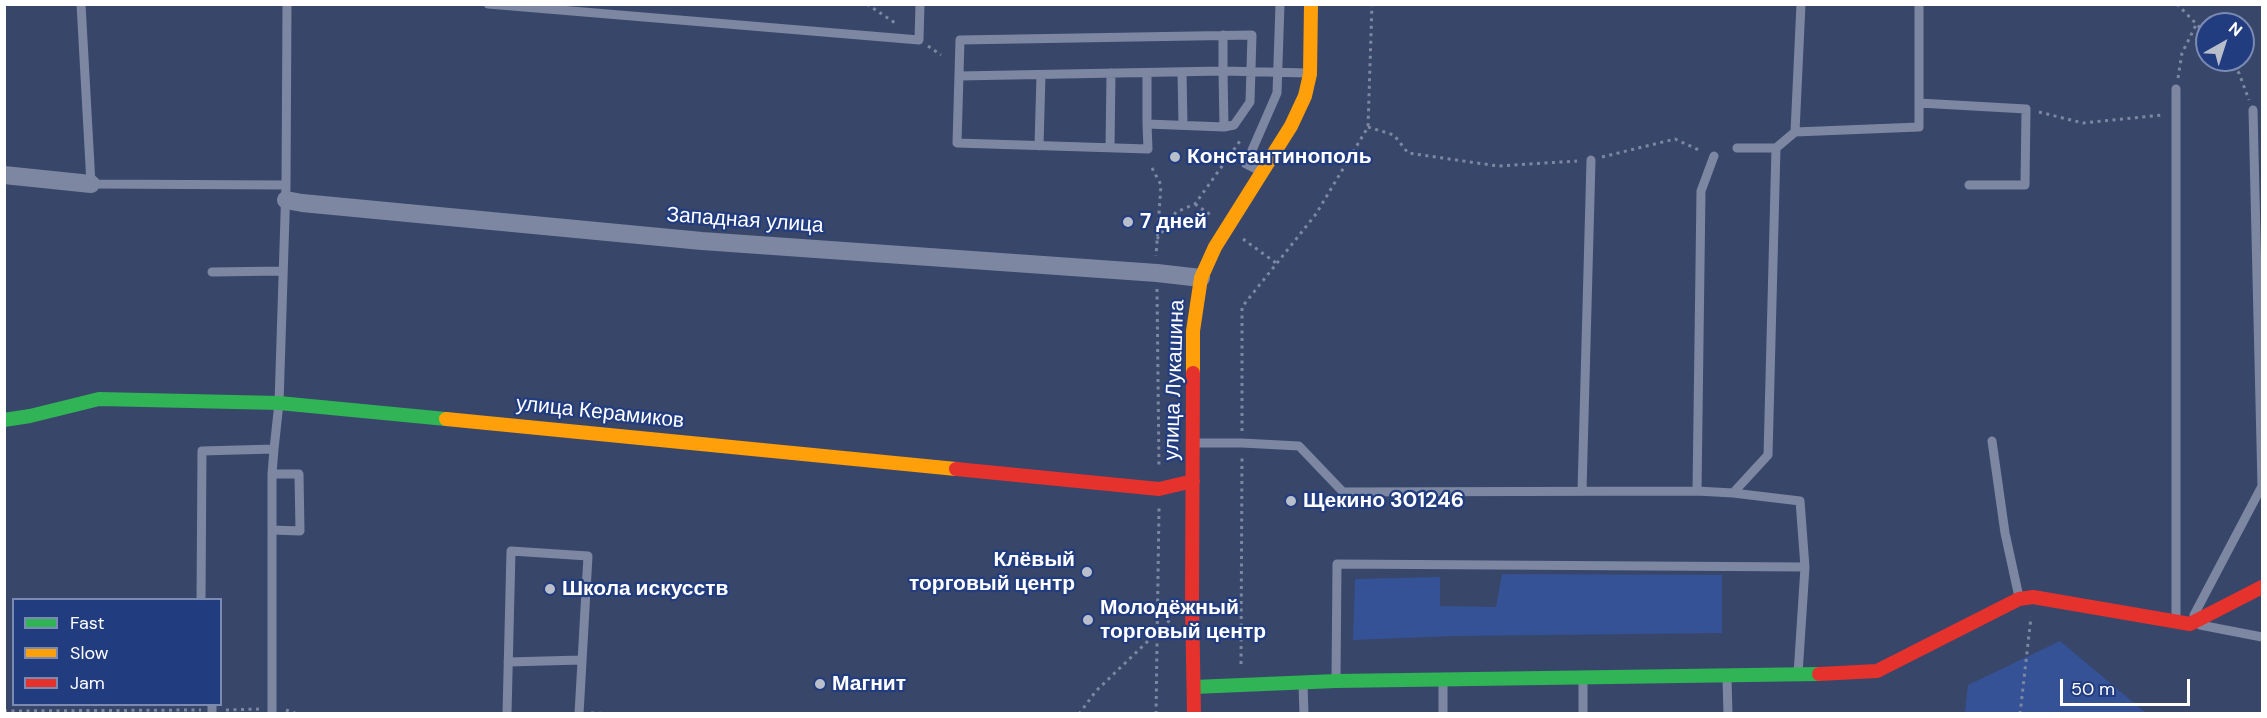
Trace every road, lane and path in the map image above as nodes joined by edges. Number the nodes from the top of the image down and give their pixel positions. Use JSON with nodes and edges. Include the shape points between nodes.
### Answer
{"nodes":[{"id":1,"x":81,"y":4,"type":"edge"},
{"id":2,"x":287,"y":4,"type":"edge"},
{"id":3,"x":488,"y":4,"type":"edge"},
{"id":4,"x":920,"y":4,"type":"edge"},
{"id":5,"x":1280,"y":4,"type":"edge"},
{"id":6,"x":1311,"y":4,"type":"edge"},
{"id":7,"x":1372,"y":4,"type":"edge"},
{"id":8,"x":1801,"y":4,"type":"edge"},
{"id":9,"x":1919,"y":4,"type":"edge"},
{"id":10,"x":2177,"y":4,"type":"edge"},
{"id":11,"x":2195,"y":21,"type":"edge"},
{"id":12,"x":2195,"y":27,"type":"edge"},
{"id":13,"x":1223,"y":35,"type":"junction"},
{"id":14,"x":1223,"y":71,"type":"junction"},
{"id":15,"x":1182,"y":72,"type":"junction"},
{"id":16,"x":1252,"y":72,"type":"junction"},
{"id":17,"x":2237,"y":72,"type":"edge"},
{"id":18,"x":1111,"y":73,"type":"junction"},
{"id":19,"x":1147,"y":73,"type":"junction"},
{"id":20,"x":1278,"y":73,"type":"junction"},
{"id":21,"x":1310,"y":74,"type":"junction"},
{"id":22,"x":1041,"y":75,"type":"junction"},
{"id":23,"x":959,"y":76,"type":"junction"},
{"id":24,"x":2176,"y":89,"type":"joint"},
{"id":25,"x":1919,"y":104,"type":"junction"},
{"id":26,"x":2026,"y":108,"type":"junction"},
{"id":27,"x":2253,"y":110,"type":"joint"},
{"id":28,"x":2176,"y":114,"type":"junction"},
{"id":29,"x":1147,"y":124,"type":"junction"},
{"id":30,"x":1183,"y":125,"type":"junction"},
{"id":31,"x":1224,"y":127,"type":"junction"},
{"id":32,"x":1368,"y":127,"type":"junction"},
{"id":33,"x":1795,"y":132,"type":"junction"},
{"id":34,"x":1039,"y":146,"type":"junction"},
{"id":35,"x":1110,"y":148,"type":"junction"},
{"id":36,"x":1737,"y":148,"type":"dead end"},
{"id":37,"x":1776,"y":148,"type":"junction"},
{"id":38,"x":1714,"y":156,"type":"joint"},
{"id":39,"x":1591,"y":160,"type":"junction"},
{"id":40,"x":1152,"y":168,"type":"dead end"},
{"id":41,"x":1262,"y":172,"type":"junction"},
{"id":42,"x":4,"y":175,"type":"edge"},
{"id":43,"x":91,"y":184,"type":"junction"},
{"id":44,"x":1969,"y":185,"type":"dead end"},
{"id":45,"x":286,"y":193,"type":"junction"},
{"id":46,"x":283,"y":271,"type":"junction"},
{"id":47,"x":212,"y":272,"type":"dead end"},
{"id":48,"x":1157,"y":273,"type":"junction"},
{"id":49,"x":1201,"y":278,"type":"junction"},
{"id":50,"x":279,"y":403,"type":"junction"},
{"id":51,"x":4,"y":420,"type":"edge"},
{"id":52,"x":1992,"y":441,"type":"dead end"},
{"id":53,"x":1242,"y":442,"type":"junction"},
{"id":54,"x":1193,"y":443,"type":"junction"},
{"id":55,"x":274,"y":449,"type":"junction"},
{"id":56,"x":272,"y":474,"type":"junction"},
{"id":57,"x":1193,"y":481,"type":"junction"},
{"id":58,"x":1582,"y":491,"type":"junction"},
{"id":59,"x":1697,"y":491,"type":"junction"},
{"id":60,"x":1733,"y":493,"type":"junction"},
{"id":61,"x":272,"y":530,"type":"junction"},
{"id":62,"x":1805,"y":567,"type":"junction"},
{"id":63,"x":2262,"y":587,"type":"edge"},
{"id":64,"x":201,"y":598,"type":"edge"},
{"id":65,"x":2026,"y":598,"type":"junction"},
{"id":66,"x":1192,"y":602,"type":"junction"},
{"id":67,"x":2183,"y":622,"type":"junction"},
{"id":68,"x":2262,"y":637,"type":"edge"},
{"id":69,"x":581,"y":660,"type":"junction"},
{"id":70,"x":508,"y":662,"type":"junction"},
{"id":71,"x":1727,"y":675,"type":"junction"},
{"id":72,"x":1798,"y":675,"type":"junction"},
{"id":73,"x":1583,"y":678,"type":"junction"},
{"id":74,"x":1336,"y":681,"type":"junction"},
{"id":75,"x":1443,"y":681,"type":"junction"},
{"id":76,"x":1304,"y":683,"type":"junction"},
{"id":77,"x":1239,"y":686,"type":"junction"},
{"id":78,"x":1194,"y":687,"type":"junction"},
{"id":79,"x":212,"y":709,"type":"edge"},
{"id":80,"x":4,"y":711,"type":"edge"},
{"id":81,"x":272,"y":711,"type":"edge"},
{"id":82,"x":589,"y":713,"type":"edge"},
{"id":83,"x":298,"y":714,"type":"edge"},
{"id":84,"x":507,"y":714,"type":"edge"},
{"id":85,"x":579,"y":714,"type":"edge"},
{"id":86,"x":626,"y":714,"type":"edge"},
{"id":87,"x":1079,"y":714,"type":"edge"},
{"id":88,"x":1194,"y":714,"type":"edge"},
{"id":89,"x":1304,"y":714,"type":"edge"},
{"id":90,"x":1443,"y":714,"type":"edge"},
{"id":91,"x":1583,"y":714,"type":"edge"},
{"id":92,"x":1728,"y":714,"type":"edge"},
{"id":93,"x":2020,"y":714,"type":"edge"}],
"edges":[{"from":1,"to":43,"type":"lane"},
{"from":2,"to":45,"type":"lane"},
{"from":3,"to":4,"type":"lane","via":[[920,40]]},
{"from":5,"to":20,"type":"lane"},
{"from":6,"to":21,"type":"street","name":"улица Лукашина"},
{"from":7,"to":32,"type":"path"},
{"from":8,"to":33,"type":"lane"},
{"from":9,"to":25,"type":"lane"},
{"from":10,"to":11,"type":"path"},
{"from":12,"to":24,"type":"path","via":[[2182,53]]},
{"from":13,"to":14,"type":"lane"},
{"from":13,"to":16,"type":"lane","via":[[1252,35]]},
{"from":13,"to":23,"type":"lane","via":[[960,40]]},
{"from":14,"to":15,"type":"lane"},
{"from":14,"to":16,"type":"lane"},
{"from":14,"to":31,"type":"lane"},
{"from":15,"to":19,"type":"lane"},
{"from":15,"to":30,"type":"lane"},
{"from":16,"to":20,"type":"lane"},
{"from":16,"to":31,"type":"lane","via":[[1250,102],[1234,125]]},
{"from":17,"to":27,"type":"path"},
{"from":18,"to":19,"type":"lane"},
{"from":18,"to":22,"type":"lane"},
{"from":18,"to":35,"type":"lane"},
{"from":19,"to":29,"type":"lane"},
{"from":20,"to":21,"type":"lane"},
{"from":20,"to":41,"type":"lane","via":[[1277,93],[1246,164]]},
{"from":21,"to":41,"type":"street","name":"улица Лукашина","via":[[1291,126]]},
{"from":22,"to":23,"type":"lane"},
{"from":22,"to":34,"type":"lane"},
{"from":23,"to":34,"type":"lane","via":[[957,143]]},
{"from":24,"to":28,"type":"lane"},
{"from":25,"to":26,"type":"lane"},
{"from":25,"to":33,"type":"lane","via":[[1919,127]]},
{"from":26,"to":28,"type":"path","via":[[2083,123]]},
{"from":26,"to":44,"type":"lane","via":[[2025,185]]},
{"from":27,"to":67,"type":"lane","via":[[2262,486]]},
{"from":28,"to":67,"type":"lane"},
{"from":29,"to":30,"type":"lane"},
{"from":29,"to":35,"type":"lane","via":[[1148,149]]},
{"from":30,"to":31,"type":"lane"},
{"from":32,"to":39,"type":"path","via":[[1394,135],[1408,153],[1498,166]]},
{"from":32,"to":53,"type":"path","via":[[1316,214],[1242,307]]},
{"from":33,"to":37,"type":"lane"},
{"from":34,"to":35,"type":"lane"},
{"from":36,"to":37,"type":"lane"},
{"from":37,"to":60,"type":"lane","via":[[1768,455]]},
{"from":38,"to":39,"type":"path","via":[[1675,139]]},
{"from":38,"to":59,"type":"lane","via":[[1701,191]]},
{"from":39,"to":58,"type":"lane"},
{"from":40,"to":48,"type":"path","via":[[1161,185]]},
{"from":41,"to":49,"type":"street","name":"улица Лукашина","via":[[1215,247]]},
{"from":42,"to":43,"type":"street"},
{"from":43,"to":45,"type":"lane"},
{"from":45,"to":46,"type":"lane"},
{"from":45,"to":48,"type":"street","name":"Западная улица","via":[[302,203],[702,241]]},
{"from":46,"to":47,"type":"lane"},
{"from":46,"to":50,"type":"lane"},
{"from":48,"to":49,"type":"street","name":"Западная улица"},
{"from":49,"to":54,"type":"street","name":"улица Лукашина","via":[[1193,331]]},
{"from":50,"to":51,"type":"street","name":"улица Керамиков","via":[[99,399]]},
{"from":50,"to":55,"type":"lane"},
{"from":50,"to":57,"type":"street","name":"улица Керамиков","via":[[1159,489]]},
{"from":52,"to":65,"type":"lane","via":[[2005,533]]},
{"from":53,"to":54,"type":"lane"},
{"from":53,"to":58,"type":"lane","via":[[1299,446],[1343,492]]},
{"from":53,"to":77,"type":"path"},
{"from":54,"to":57,"type":"street","name":"улица Лукашина"},
{"from":55,"to":56,"type":"lane"},
{"from":55,"to":64,"type":"lane","via":[[202,451]]},
{"from":56,"to":61,"type":"lane"},
{"from":56,"to":61,"type":"lane","via":[[299,474],[300,531]]},
{"from":57,"to":66,"type":"street","name":"улица Лукашина"},
{"from":58,"to":59,"type":"lane"},
{"from":59,"to":60,"type":"lane"},
{"from":60,"to":62,"type":"lane","via":[[1800,501]]},
{"from":61,"to":81,"type":"lane"},
{"from":62,"to":72,"type":"lane"},
{"from":62,"to":74,"type":"lane","via":[[1337,564]]},
{"from":63,"to":67,"type":"street"},
{"from":65,"to":67,"type":"street"},
{"from":65,"to":72,"type":"street","via":[[1876,671]]},
{"from":65,"to":93,"type":"path"},
{"from":66,"to":78,"type":"street","name":"улица Лукашина"},
{"from":66,"to":87,"type":"path","via":[[1157,630]]},
{"from":67,"to":68,"type":"lane"},
{"from":69,"to":70,"type":"lane"},
{"from":69,"to":70,"type":"lane","via":[[588,556],[511,552]]},
{"from":69,"to":85,"type":"lane"},
{"from":70,"to":84,"type":"lane"},
{"from":71,"to":72,"type":"street"},
{"from":71,"to":73,"type":"street"},
{"from":71,"to":92,"type":"lane"},
{"from":73,"to":75,"type":"street"},
{"from":73,"to":91,"type":"lane"},
{"from":74,"to":75,"type":"street"},
{"from":74,"to":76,"type":"street"},
{"from":75,"to":90,"type":"lane"},
{"from":76,"to":77,"type":"street"},
{"from":76,"to":89,"type":"lane"},
{"from":77,"to":78,"type":"street"},
{"from":78,"to":88,"type":"street","name":"улица Лукашина"},
{"from":79,"to":80,"type":"path"},
{"from":79,"to":81,"type":"path"},
{"from":81,"to":83,"type":"path"},
{"from":82,"to":86,"type":"path"}]}
